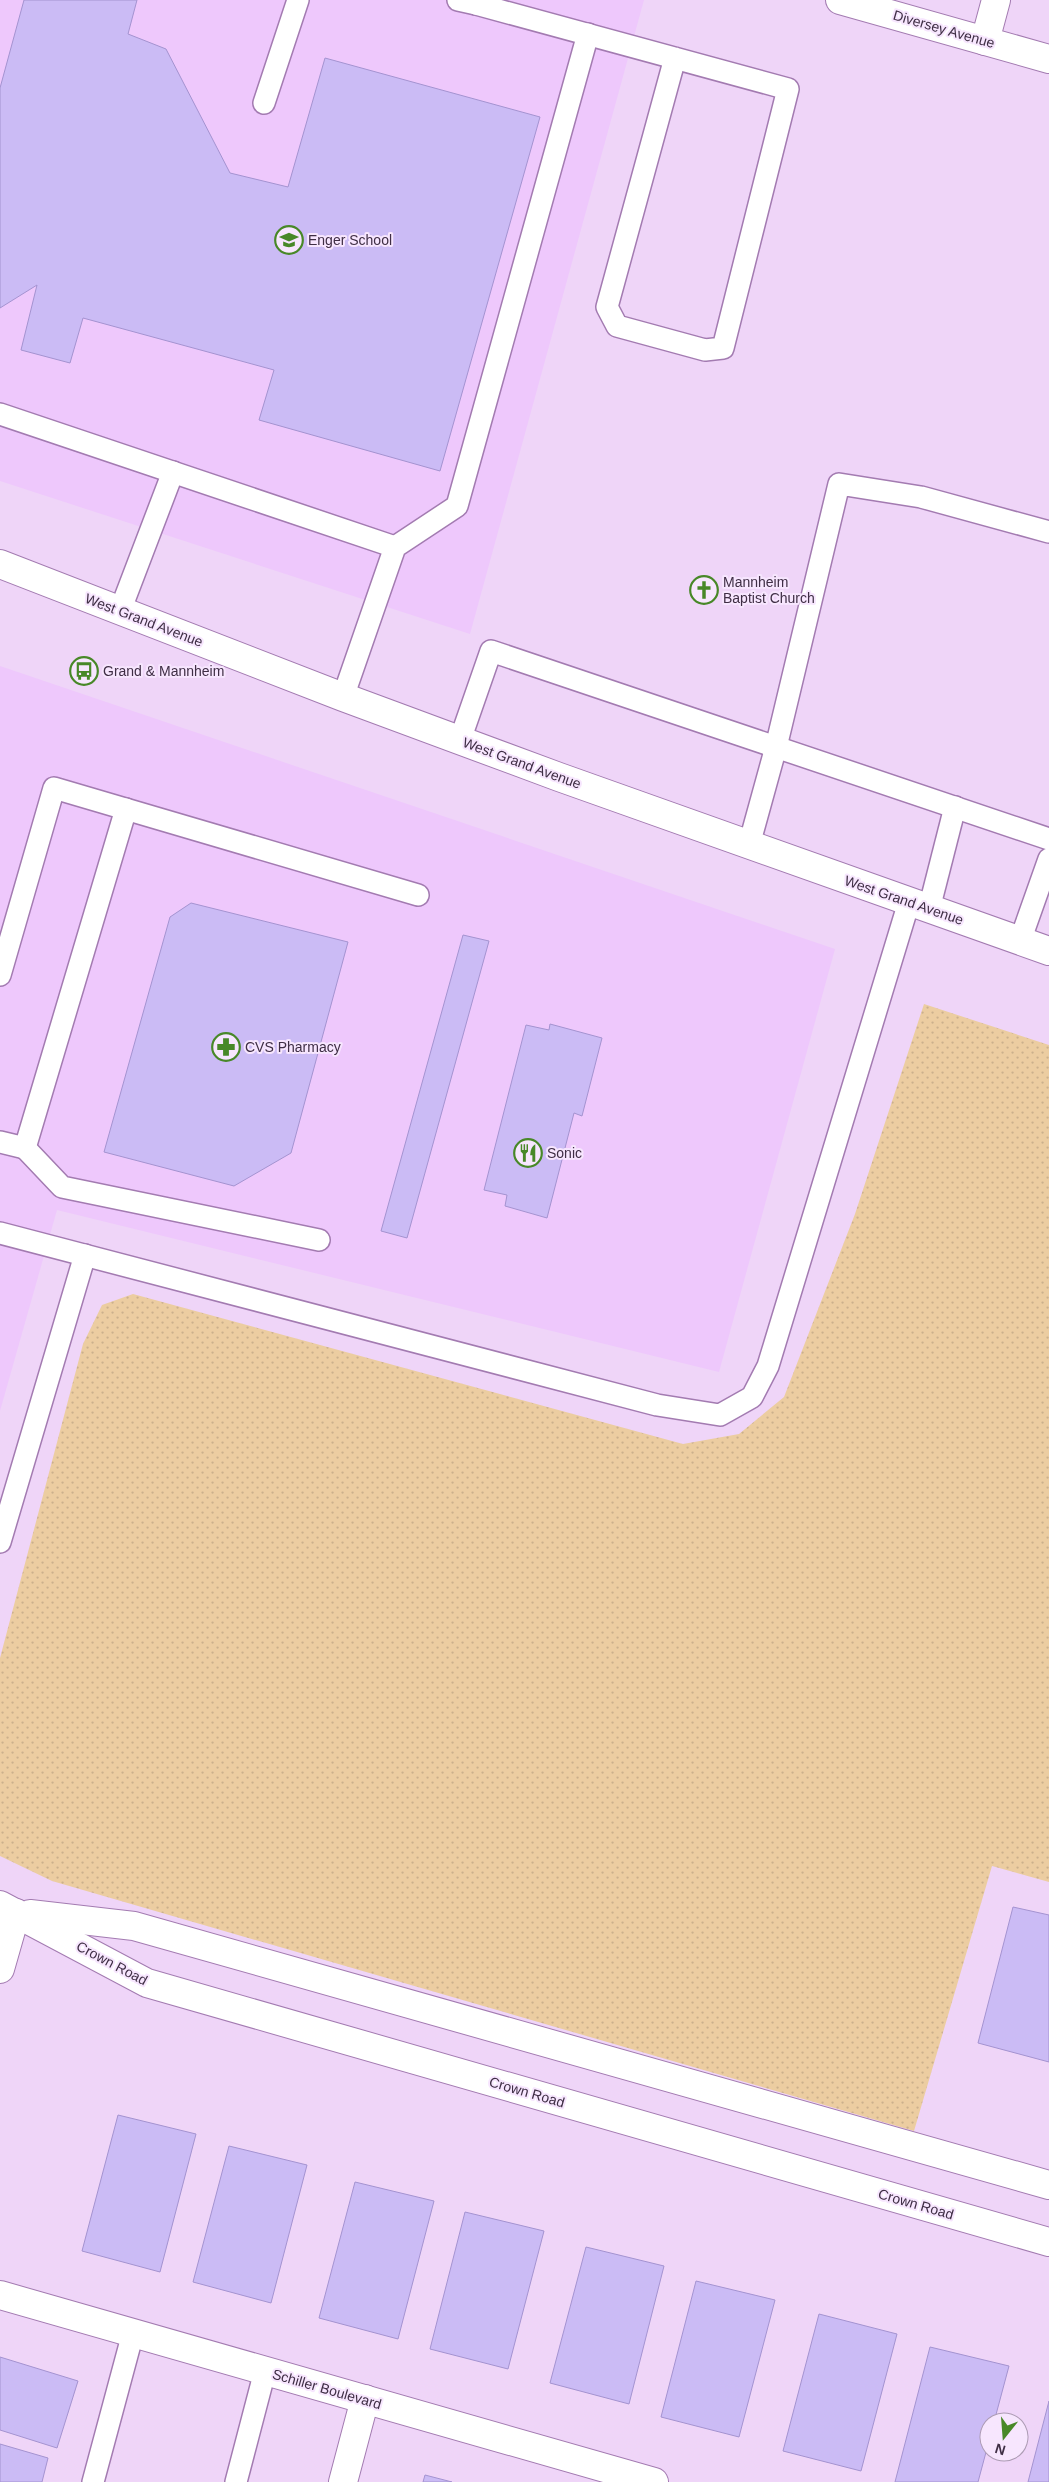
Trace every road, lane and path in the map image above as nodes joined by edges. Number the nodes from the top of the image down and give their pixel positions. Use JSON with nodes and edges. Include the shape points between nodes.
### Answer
{"nodes":[{"id":1,"x":298,"y":0,"type":"edge"},
{"id":2,"x":840,"y":0,"type":"edge"},
{"id":3,"x":996,"y":0,"type":"edge"},
{"id":4,"x":470,"y":1,"type":"edge"},
{"id":5,"x":588,"y":34,"type":"junction"},
{"id":6,"x":986,"y":41,"type":"junction"},
{"id":7,"x":675,"y":58,"type":"junction"},
{"id":8,"x":1049,"y":58,"type":"edge"},
{"id":9,"x":264,"y":104,"type":"dead end"},
{"id":10,"x":0,"y":414,"type":"edge"},
{"id":11,"x":173,"y":472,"type":"junction"},
{"id":12,"x":1049,"y":532,"type":"edge"},
{"id":13,"x":395,"y":547,"type":"junction"},
{"id":14,"x":2,"y":570,"type":"edge"},
{"id":15,"x":120,"y":611,"type":"junction"},
{"id":16,"x":343,"y":697,"type":"junction"},
{"id":17,"x":460,"y":740,"type":"junction"},
{"id":18,"x":776,"y":746,"type":"junction"},
{"id":19,"x":955,"y":807,"type":"junction"},
{"id":20,"x":126,"y":809,"type":"junction"},
{"id":21,"x":1049,"y":840,"type":"edge"},
{"id":22,"x":749,"y":845,"type":"junction"},
{"id":23,"x":1049,"y":859,"type":"edge"},
{"id":24,"x":418,"y":895,"type":"dead end"},
{"id":25,"x":919,"y":906,"type":"junction"},
{"id":26,"x":1020,"y":941,"type":"junction"},
{"id":27,"x":1049,"y":951,"type":"edge"},
{"id":28,"x":0,"y":975,"type":"edge"},
{"id":29,"x":0,"y":1142,"type":"edge"},
{"id":30,"x":25,"y":1148,"type":"junction"},
{"id":31,"x":0,"y":1233,"type":"edge"},
{"id":32,"x":319,"y":1240,"type":"dead end"},
{"id":33,"x":85,"y":1255,"type":"junction"},
{"id":34,"x":10,"y":1475,"type":"edge"},
{"id":35,"x":0,"y":1542,"type":"edge"},
{"id":36,"x":8,"y":1909,"type":"edge"},
{"id":37,"x":0,"y":1969,"type":"edge"},
{"id":38,"x":1049,"y":2185,"type":"edge"},
{"id":39,"x":1049,"y":2242,"type":"edge"},
{"id":40,"x":0,"y":2295,"type":"edge"},
{"id":41,"x":133,"y":2333,"type":"junction"},
{"id":42,"x":265,"y":2371,"type":"junction"},
{"id":43,"x":365,"y":2399,"type":"junction"},
{"id":44,"x":603,"y":2475,"type":"edge"},
{"id":45,"x":93,"y":2482,"type":"edge"},
{"id":46,"x":236,"y":2482,"type":"edge"},
{"id":47,"x":343,"y":2482,"type":"edge"},
{"id":48,"x":654,"y":2482,"type":"edge"}],
"edges":[{"from":1,"to":9,"type":"lane"},
{"from":2,"to":6,"type":"street","name":"Diversey Avenue"},
{"from":3,"to":6,"type":"street"},
{"from":4,"to":5,"type":"lane"},
{"from":5,"to":7,"type":"lane"},
{"from":5,"to":13,"type":"lane","via":[[457,506]]},
{"from":6,"to":8,"type":"street","name":"Diversey Avenue"},
{"from":7,"to":7,"type":"lane","via":[[607,307],[616,326],[705,350],[723,348],[788,89]]},
{"from":10,"to":11,"type":"lane"},
{"from":11,"to":13,"type":"lane"},
{"from":11,"to":15,"type":"lane"},
{"from":12,"to":18,"type":"lane","via":[[921,497],[839,484]]},
{"from":13,"to":16,"type":"lane"},
{"from":14,"to":15,"type":"street","name":"West Grand Avenue"},
{"from":15,"to":16,"type":"street","name":"West Grand Avenue"},
{"from":16,"to":17,"type":"street","name":"West Grand Avenue"},
{"from":17,"to":18,"type":"lane","via":[[491,651]]},
{"from":17,"to":22,"type":"street","name":"West Grand Avenue"},
{"from":18,"to":19,"type":"lane"},
{"from":18,"to":22,"type":"lane"},
{"from":19,"to":21,"type":"lane"},
{"from":19,"to":25,"type":"lane"},
{"from":20,"to":24,"type":"lane"},
{"from":20,"to":28,"type":"lane","via":[[54,788]]},
{"from":20,"to":30,"type":"lane"},
{"from":22,"to":25,"type":"street","name":"West Grand Avenue"},
{"from":23,"to":26,"type":"lane"},
{"from":25,"to":26,"type":"street","name":"West Grand Avenue"},
{"from":25,"to":33,"type":"lane","via":[[768,1366],[752,1397],[720,1415],[657,1405]]},
{"from":26,"to":27,"type":"street","name":"West Grand Avenue"},
{"from":29,"to":30,"type":"lane"},
{"from":30,"to":32,"type":"lane","via":[[62,1187]]},
{"from":31,"to":33,"type":"lane"},
{"from":33,"to":34,"type":"lane"},
{"from":34,"to":35,"type":"lane"},
{"from":36,"to":37,"type":"street"},
{"from":36,"to":38,"type":"street","name":"Crown Road","via":[[134,1926]]},
{"from":36,"to":39,"type":"street","name":"Crown Road","via":[[147,1983]]},
{"from":40,"to":41,"type":"street","name":"Schiller Boulevard"},
{"from":41,"to":42,"type":"street","name":"Schiller Boulevard"},
{"from":41,"to":45,"type":"lane"},
{"from":42,"to":43,"type":"street","name":"Schiller Boulevard"},
{"from":42,"to":46,"type":"lane"},
{"from":43,"to":44,"type":"street","name":"Schiller Boulevard"},
{"from":43,"to":47,"type":"street"},
{"from":44,"to":48,"type":"street","name":"Schiller Boulevard"}]}
